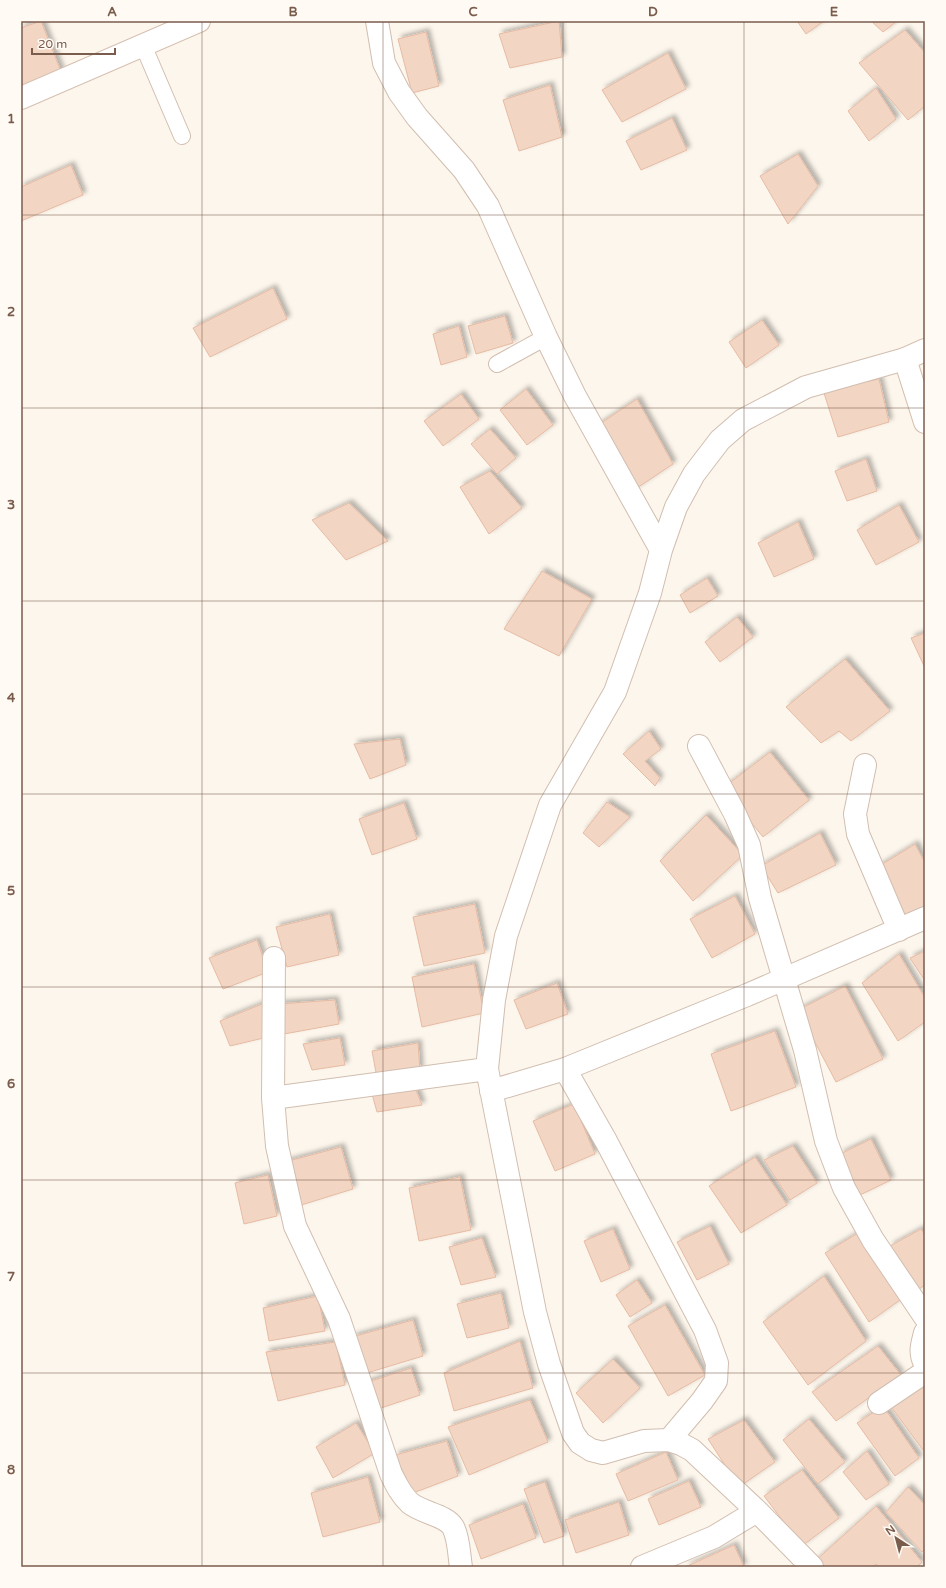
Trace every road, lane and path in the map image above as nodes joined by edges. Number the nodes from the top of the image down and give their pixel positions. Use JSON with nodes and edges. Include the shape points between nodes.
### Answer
{"nodes":[{"id":1,"x":199,"y":21,"type":"edge"},
{"id":2,"x":377,"y":21,"type":"edge"},
{"id":3,"x":143,"y":45,"type":"junction"},
{"id":4,"x":21,"y":98,"type":"edge"},
{"id":5,"x":182,"y":136,"type":"dead end"},
{"id":6,"x":546,"y":337,"type":"junction"},
{"id":7,"x":925,"y":350,"type":"edge"},
{"id":8,"x":905,"y":359,"type":"junction"},
{"id":9,"x":497,"y":364,"type":"dead end"},
{"id":10,"x":925,"y":422,"type":"edge"},
{"id":11,"x":661,"y":550,"type":"junction"},
{"id":12,"x":699,"y":746,"type":"dead end"},
{"id":13,"x":865,"y":765,"type":"dead end"},
{"id":14,"x":925,"y":918,"type":"edge"},
{"id":15,"x":899,"y":930,"type":"junction"},
{"id":16,"x":274,"y":958,"type":"dead end"},
{"id":17,"x":785,"y":979,"type":"junction"},
{"id":18,"x":487,"y":1069,"type":"junction"},
{"id":19,"x":564,"y":1069,"type":"junction"},
{"id":20,"x":491,"y":1091,"type":"junction"},
{"id":21,"x":272,"y":1098,"type":"junction"},
{"id":22,"x":925,"y":1317,"type":"edge"},
{"id":23,"x":925,"y":1333,"type":"edge"},
{"id":24,"x":925,"y":1364,"type":"edge"},
{"id":25,"x":925,"y":1372,"type":"edge"},
{"id":26,"x":880,"y":1403,"type":"dead end"},
{"id":27,"x":669,"y":1440,"type":"junction"},
{"id":28,"x":757,"y":1511,"type":"junction"},
{"id":29,"x":461,"y":1567,"type":"edge"},
{"id":30,"x":642,"y":1567,"type":"edge"},
{"id":31,"x":812,"y":1567,"type":"edge"}],
"edges":[{"from":1,"to":3,"type":"street"},
{"from":2,"to":6,"type":"street","via":[[384,63],[399,92],[417,117],[464,170],[488,206]]},
{"from":3,"to":4,"type":"street"},
{"from":3,"to":5,"type":"lane"},
{"from":6,"to":9,"type":"lane"},
{"from":6,"to":11,"type":"street","via":[[575,396]]},
{"from":7,"to":8,"type":"street"},
{"from":8,"to":10,"type":"street"},
{"from":8,"to":11,"type":"street","via":[[806,387],[743,420],[720,440],[694,474],[676,507]]},
{"from":11,"to":18,"type":"street","via":[[650,593],[615,692],[550,806],[524,881],[506,936],[494,1000]]},
{"from":12,"to":17,"type":"street","via":[[736,814],[749,845],[760,898]]},
{"from":13,"to":15,"type":"street","via":[[855,814],[858,834]]},
{"from":14,"to":15,"type":"street"},
{"from":15,"to":17,"type":"street"},
{"from":16,"to":21,"type":"street"},
{"from":17,"to":19,"type":"street"},
{"from":17,"to":22,"type":"street","via":[[826,1141],[844,1188],[873,1240]]},
{"from":18,"to":20,"type":"street"},
{"from":18,"to":21,"type":"street"},
{"from":19,"to":20,"type":"street"},
{"from":19,"to":27,"type":"street","via":[[606,1141],[702,1323],[717,1363],[716,1381]]},
{"from":20,"to":27,"type":"street","via":[[535,1312],[548,1364],[573,1433],[580,1443],[591,1450],[603,1453],[644,1441]]},
{"from":21,"to":29,"type":"street","via":[[277,1146],[295,1226],[339,1319],[391,1474],[398,1489],[409,1502],[448,1521],[452,1527]]},
{"from":23,"to":24,"type":"street","via":[[921,1355]]},
{"from":25,"to":26,"type":"street"},
{"from":27,"to":28,"type":"street","via":[[692,1450]]},
{"from":28,"to":30,"type":"street","via":[[714,1537]]},
{"from":28,"to":31,"type":"street"}]}
